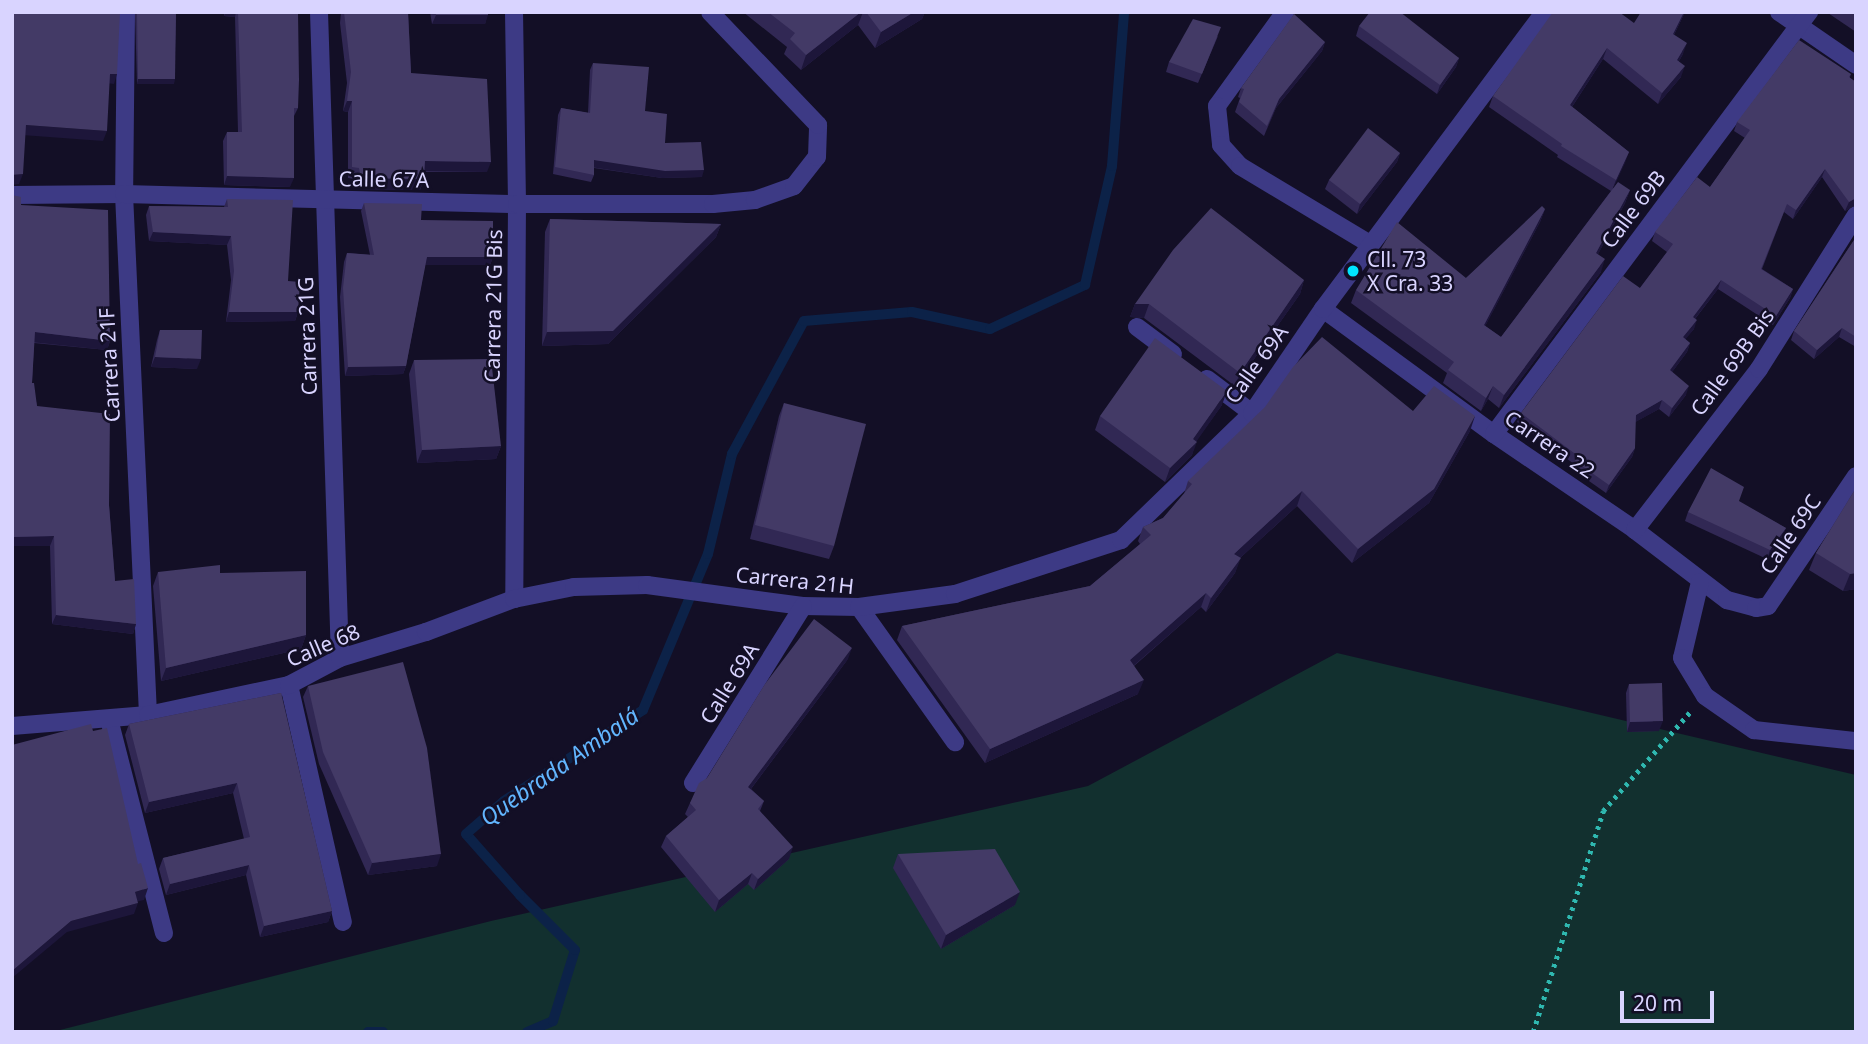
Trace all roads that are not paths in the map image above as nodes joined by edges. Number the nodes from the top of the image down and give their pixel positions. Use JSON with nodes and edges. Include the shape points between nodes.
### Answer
{"nodes":[{"id":1,"x":126,"y":12,"type":"edge"},
{"id":2,"x":319,"y":12,"type":"edge"},
{"id":3,"x":514,"y":12,"type":"edge"},
{"id":4,"x":710,"y":12,"type":"edge"},
{"id":5,"x":1285,"y":12,"type":"edge"},
{"id":6,"x":1544,"y":12,"type":"edge"},
{"id":7,"x":1779,"y":12,"type":"edge"},
{"id":8,"x":1804,"y":19,"type":"edge"},
{"id":9,"x":1856,"y":65,"type":"edge"},
{"id":10,"x":124,"y":194,"type":"junction"},
{"id":11,"x":12,"y":195,"type":"edge"},
{"id":12,"x":326,"y":201,"type":"junction"},
{"id":13,"x":517,"y":204,"type":"junction"},
{"id":14,"x":1856,"y":215,"type":"edge"},
{"id":15,"x":1370,"y":244,"type":"junction"},
{"id":16,"x":1323,"y":309,"type":"junction"},
{"id":17,"x":1137,"y":327,"type":"edge"},
{"id":18,"x":1252,"y":413,"type":"junction"},
{"id":19,"x":1494,"y":434,"type":"junction"},
{"id":20,"x":1856,"y":476,"type":"edge"},
{"id":21,"x":1635,"y":530,"type":"junction"},
{"id":22,"x":1700,"y":582,"type":"junction"},
{"id":23,"x":647,"y":585,"type":"joint"},
{"id":24,"x":514,"y":599,"type":"junction"},
{"id":25,"x":803,"y":606,"type":"junction"},
{"id":26,"x":859,"y":607,"type":"junction"},
{"id":27,"x":1756,"y":608,"type":"joint"},
{"id":28,"x":340,"y":657,"type":"junction"},
{"id":29,"x":289,"y":685,"type":"junction"},
{"id":30,"x":148,"y":715,"type":"junction"},
{"id":31,"x":109,"y":719,"type":"junction"},
{"id":32,"x":12,"y":726,"type":"edge"},
{"id":33,"x":1856,"y":741,"type":"edge"},
{"id":34,"x":955,"y":742,"type":"dead end"},
{"id":35,"x":693,"y":783,"type":"dead end"},
{"id":36,"x":343,"y":922,"type":"dead end"},
{"id":37,"x":164,"y":933,"type":"dead end"}],
"edges":[{"from":1,"to":10,"type":"street","name":"Carrera 21F"},
{"from":2,"to":12,"type":"street","name":"Carrera 21G"},
{"from":3,"to":13,"type":"street","name":"Carrera 21G Bis"},
{"from":4,"to":13,"type":"street","name":"Calle 67A","via":[[818,125],[817,157],[794,186],[755,200],[713,204]]},
{"from":5,"to":15,"type":"street","via":[[1217,106],[1221,145],[1240,166]]},
{"from":6,"to":15,"type":"street","name":"Calle 69A"},
{"from":7,"to":8,"type":"street"},
{"from":8,"to":9,"type":"street"},
{"from":8,"to":19,"type":"street","name":"Calle 69B"},
{"from":10,"to":11,"type":"street","name":"Calle 67A"},
{"from":10,"to":12,"type":"street","name":"Calle 67A"},
{"from":10,"to":30,"type":"street","name":"Carrera 21F"},
{"from":12,"to":13,"type":"street","name":"Calle 67A"},
{"from":12,"to":28,"type":"street","name":"Carrera 21G"},
{"from":13,"to":24,"type":"street","name":"Carrera 21G Bis"},
{"from":14,"to":21,"type":"street","name":"Calle 69B Bis","via":[[1759,369]]},
{"from":15,"to":16,"type":"street","name":"Calle 69A"},
{"from":16,"to":18,"type":"street","name":"Calle 69A"},
{"from":16,"to":19,"type":"street","name":"Carrera 22"},
{"from":17,"to":18,"type":"street"},
{"from":18,"to":26,"type":"street","name":"Calle 69A","via":[[1121,540],[955,594]]},
{"from":19,"to":21,"type":"street","name":"Carrera 22"},
{"from":20,"to":27,"type":"street","name":"Calle 69C","via":[[1768,606]]},
{"from":21,"to":22,"type":"street","name":"Carrera 22"},
{"from":22,"to":27,"type":"street","name":"Carrera 22","via":[[1727,600]]},
{"from":22,"to":33,"type":"street","via":[[1682,658],[1705,696],[1754,730]]},
{"from":23,"to":24,"type":"street","name":"Calle 68","via":[[574,587]]},
{"from":23,"to":25,"type":"street","name":"Carrera 21H"},
{"from":24,"to":28,"type":"street","name":"Calle 68"},
{"from":25,"to":26,"type":"street","name":"Carrera 21H"},
{"from":25,"to":35,"type":"street","name":"Calle 69A"},
{"from":26,"to":34,"type":"street","name":"Carrera 21H"},
{"from":28,"to":29,"type":"street","name":"Calle 68"},
{"from":29,"to":30,"type":"street","name":"Calle 68"},
{"from":29,"to":36,"type":"street"},
{"from":30,"to":31,"type":"street","name":"Calle 68"},
{"from":31,"to":32,"type":"street","name":"Calle 68"},
{"from":31,"to":37,"type":"street"}]}
